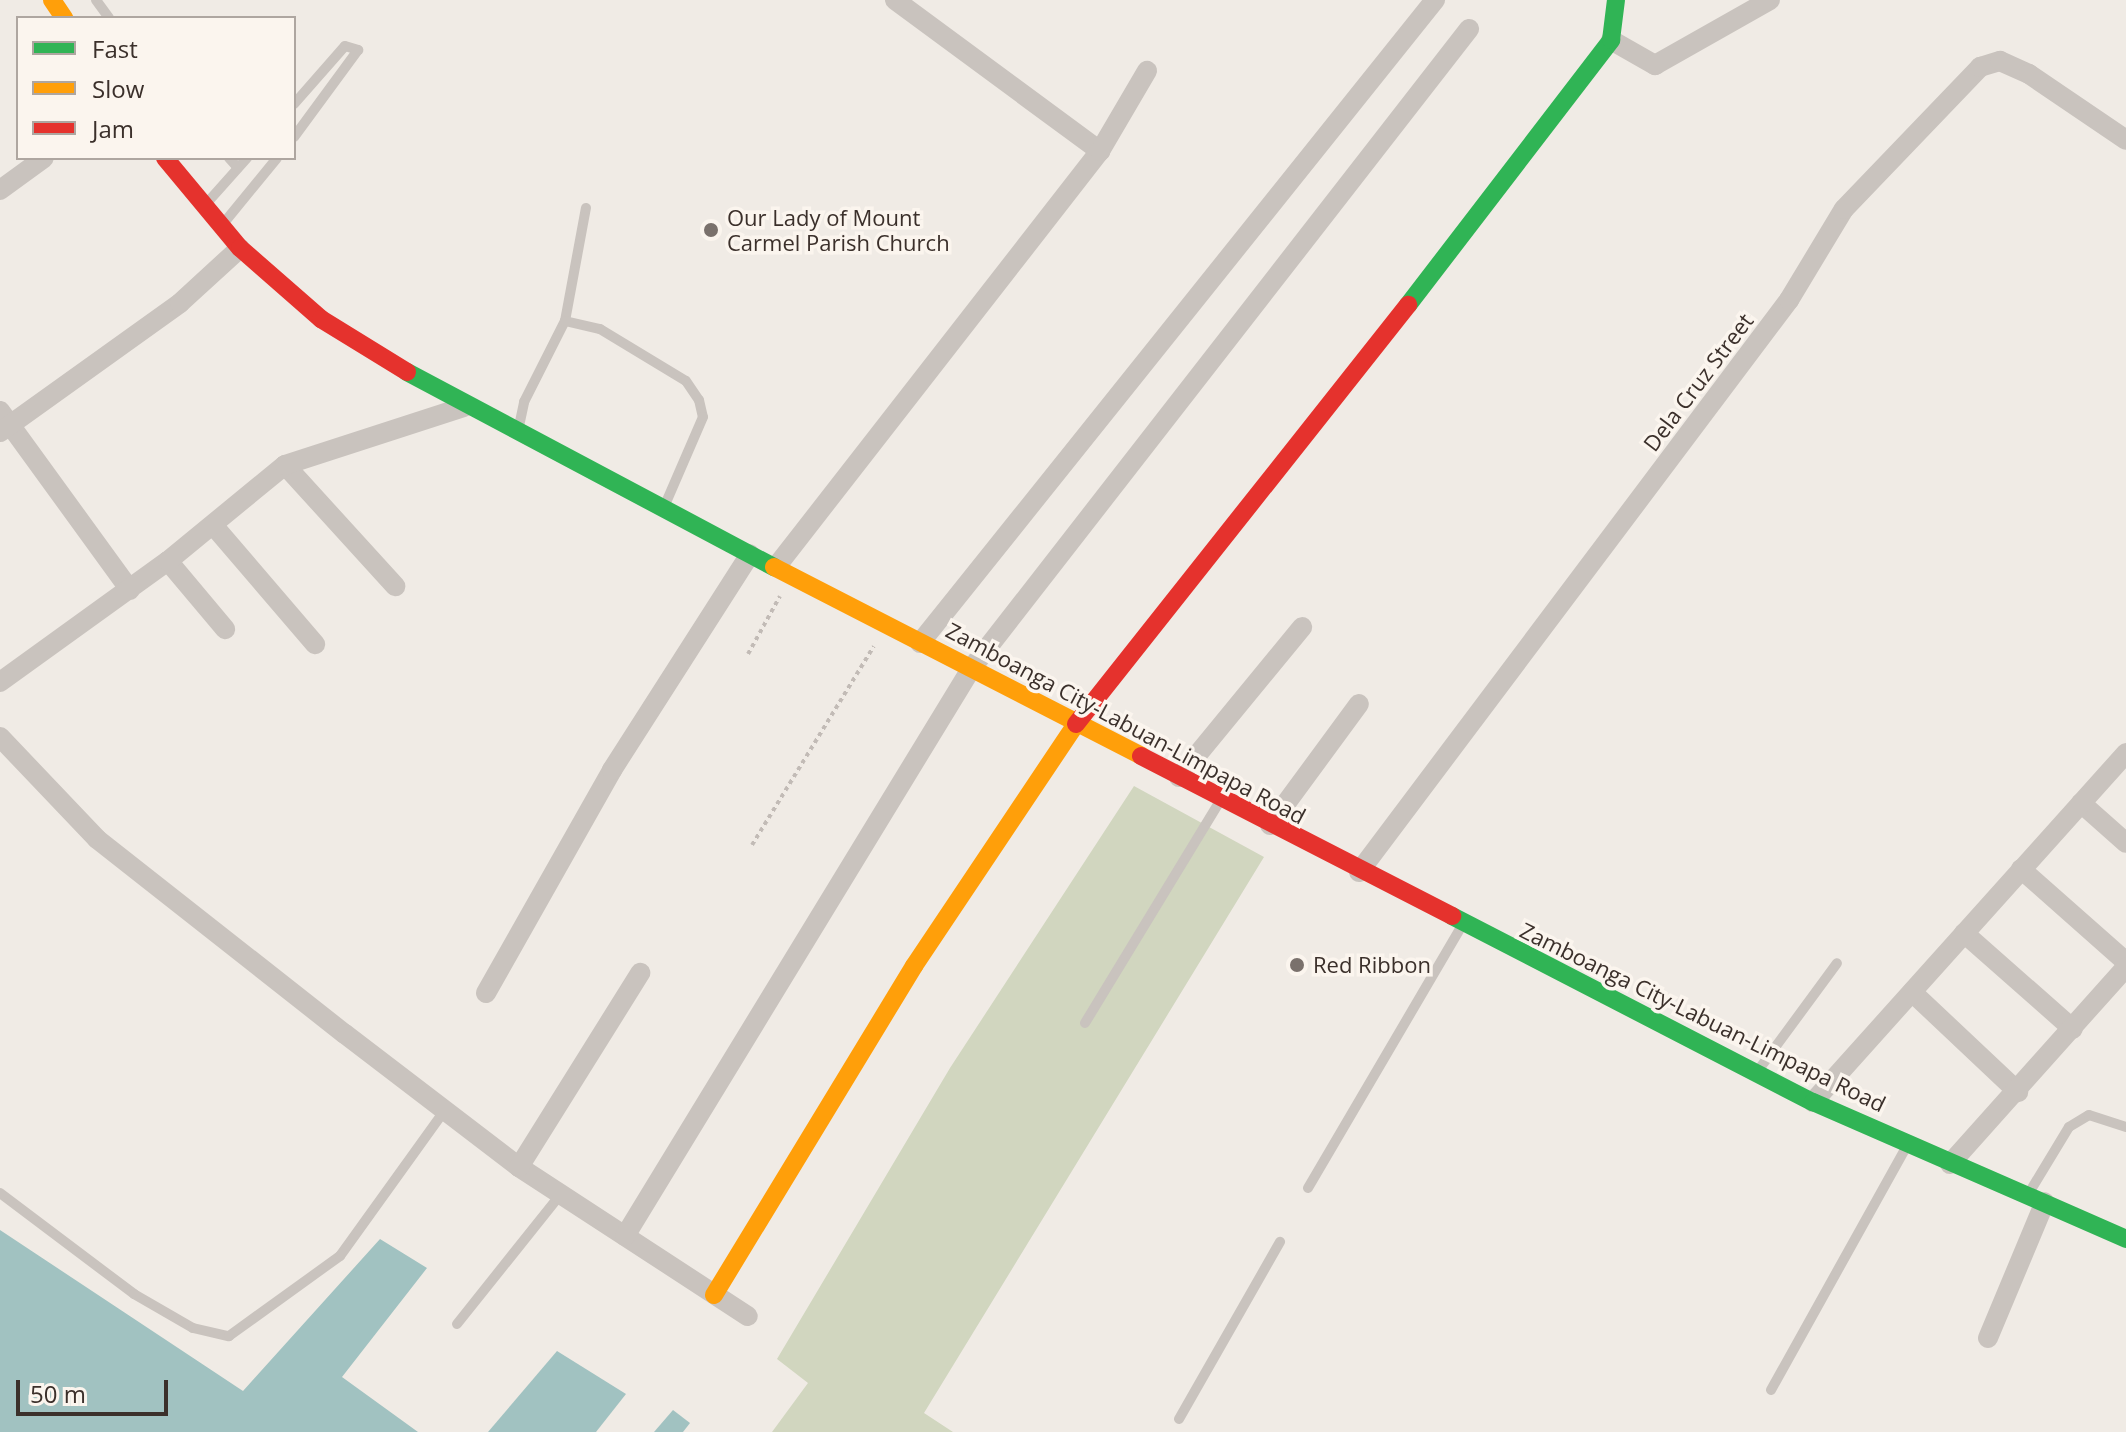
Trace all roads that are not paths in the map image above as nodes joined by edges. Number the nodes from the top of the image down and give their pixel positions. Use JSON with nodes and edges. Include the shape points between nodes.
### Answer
{"nodes":[{"id":1,"x":895,"y":0,"type":"edge"},
{"id":2,"x":1435,"y":0,"type":"edge"},
{"id":3,"x":1616,"y":0,"type":"edge"},
{"id":4,"x":1770,"y":0,"type":"edge"},
{"id":5,"x":1469,"y":29,"type":"dead end"},
{"id":6,"x":1611,"y":40,"type":"junction"},
{"id":7,"x":1147,"y":71,"type":"dead end"},
{"id":8,"x":296,"y":102,"type":"edge"},
{"id":9,"x":296,"y":134,"type":"edge"},
{"id":10,"x":2126,"y":140,"type":"edge"},
{"id":11,"x":1100,"y":151,"type":"junction"},
{"id":12,"x":41,"y":160,"type":"edge"},
{"id":13,"x":167,"y":160,"type":"edge"},
{"id":14,"x":231,"y":160,"type":"edge"},
{"id":15,"x":245,"y":160,"type":"edge"},
{"id":16,"x":275,"y":160,"type":"edge"},
{"id":17,"x":238,"y":168,"type":"junction"},
{"id":18,"x":0,"y":190,"type":"edge"},
{"id":19,"x":205,"y":206,"type":"junction"},
{"id":20,"x":586,"y":208,"type":"dead end"},
{"id":21,"x":222,"y":226,"type":"junction"},
{"id":22,"x":240,"y":248,"type":"junction"},
{"id":23,"x":565,"y":321,"type":"junction"},
{"id":24,"x":464,"y":407,"type":"junction"},
{"id":25,"x":3,"y":423,"type":"edge"},
{"id":26,"x":518,"y":431,"type":"junction"},
{"id":27,"x":285,"y":465,"type":"junction"},
{"id":28,"x":663,"y":509,"type":"junction"},
{"id":29,"x":213,"y":525,"type":"junction"},
{"id":30,"x":750,"y":554,"type":"junction"},
{"id":31,"x":168,"y":561,"type":"junction"},
{"id":32,"x":784,"y":571,"type":"junction"},
{"id":33,"x":395,"y":586,"type":"dead end"},
{"id":34,"x":130,"y":590,"type":"junction"},
{"id":35,"x":1302,"y":627,"type":"dead end"},
{"id":36,"x":225,"y":629,"type":"dead end"},
{"id":37,"x":920,"y":643,"type":"junction"},
{"id":38,"x":315,"y":644,"type":"dead end"},
{"id":39,"x":971,"y":669,"type":"junction"},
{"id":40,"x":0,"y":682,"type":"edge"},
{"id":41,"x":1359,"y":704,"type":"dead end"},
{"id":42,"x":1076,"y":724,"type":"junction"},
{"id":43,"x":0,"y":737,"type":"edge"},
{"id":44,"x":2126,"y":753,"type":"edge"},
{"id":45,"x":1179,"y":777,"type":"junction"},
{"id":46,"x":1221,"y":799,"type":"junction"},
{"id":47,"x":2081,"y":803,"type":"junction"},
{"id":48,"x":1270,"y":825,"type":"junction"},
{"id":49,"x":2126,"y":843,"type":"edge"},
{"id":50,"x":2021,"y":869,"type":"junction"},
{"id":51,"x":1359,"y":872,"type":"junction"},
{"id":52,"x":1463,"y":924,"type":"junction"},
{"id":53,"x":1964,"y":933,"type":"junction"},
{"id":54,"x":1837,"y":963,"type":"dead end"},
{"id":55,"x":2126,"y":965,"type":"edge"},
{"id":56,"x":640,"y":973,"type":"dead end"},
{"id":57,"x":1912,"y":992,"type":"junction"},
{"id":58,"x":486,"y":993,"type":"dead end"},
{"id":59,"x":1085,"y":1023,"type":"dead end"},
{"id":60,"x":2073,"y":1029,"type":"junction"},
{"id":61,"x":1756,"y":1073,"type":"junction"},
{"id":62,"x":2018,"y":1092,"type":"junction"},
{"id":63,"x":1813,"y":1102,"type":"junction"},
{"id":64,"x":445,"y":1110,"type":"junction"},
{"id":65,"x":2126,"y":1127,"type":"edge"},
{"id":66,"x":1908,"y":1144,"type":"junction"},
{"id":67,"x":1950,"y":1164,"type":"junction"},
{"id":68,"x":519,"y":1167,"type":"junction"},
{"id":69,"x":1308,"y":1188,"type":"dead end"},
{"id":70,"x":0,"y":1193,"type":"edge"},
{"id":71,"x":560,"y":1195,"type":"junction"},
{"id":72,"x":2037,"y":1199,"type":"junction"},
{"id":73,"x":625,"y":1236,"type":"junction"},
{"id":74,"x":2126,"y":1239,"type":"edge"},
{"id":75,"x":1280,"y":1242,"type":"dead end"},
{"id":76,"x":714,"y":1295,"type":"junction"},
{"id":77,"x":748,"y":1316,"type":"dead end"},
{"id":78,"x":457,"y":1324,"type":"dead end"},
{"id":79,"x":1988,"y":1338,"type":"dead end"},
{"id":80,"x":1771,"y":1390,"type":"dead end"},
{"id":81,"x":1179,"y":1419,"type":"dead end"}],
"edges":[{"from":1,"to":11,"type":"street"},
{"from":2,"to":37,"type":"street"},
{"from":3,"to":6,"type":"main road"},
{"from":4,"to":6,"type":"street","via":[[1655,65]]},
{"from":5,"to":39,"type":"street"},
{"from":6,"to":42,"type":"main road","via":[[1395,323],[1314,416],[1160,627]]},
{"from":7,"to":11,"type":"street"},
{"from":8,"to":9,"type":"lane","via":[[345,46],[358,50]]},
{"from":10,"to":51,"type":"street","name":"Dela Cruz Street","via":[[2029,74],[2000,61],[1980,67],[1844,209],[1789,300]]},
{"from":11,"to":32,"type":"street"},
{"from":12,"to":18,"type":"street"},
{"from":13,"to":19,"type":"main road","name":"Zamboanga City-Labuan-Limpapa Road"},
{"from":14,"to":17,"type":"lane"},
{"from":15,"to":17,"type":"lane"},
{"from":16,"to":21,"type":"lane"},
{"from":17,"to":19,"type":"lane"},
{"from":19,"to":21,"type":"main road","name":"Zamboanga City-Labuan-Limpapa Road"},
{"from":20,"to":23,"type":"lane"},
{"from":21,"to":22,"type":"main road","name":"Zamboanga City-Labuan-Limpapa Road"},
{"from":22,"to":24,"type":"main road","name":"Zamboanga City-Labuan-Limpapa Road","via":[[321,319]]},
{"from":22,"to":25,"type":"street","via":[[180,303]]},
{"from":23,"to":26,"type":"lane","via":[[524,402]]},
{"from":23,"to":28,"type":"lane","via":[[600,329],[686,381],[699,400],[703,417]]},
{"from":24,"to":26,"type":"main road","name":"Zamboanga City-Labuan-Limpapa Road"},
{"from":24,"to":27,"type":"street"},
{"from":25,"to":34,"type":"street"},
{"from":26,"to":28,"type":"main road","name":"Zamboanga City-Labuan-Limpapa Road"},
{"from":27,"to":29,"type":"street"},
{"from":27,"to":33,"type":"street"},
{"from":28,"to":30,"type":"main road","name":"Zamboanga City-Labuan-Limpapa Road"},
{"from":29,"to":31,"type":"street"},
{"from":29,"to":38,"type":"street"},
{"from":30,"to":32,"type":"main road","name":"Zamboanga City-Labuan-Limpapa Road"},
{"from":30,"to":58,"type":"street","via":[[612,770]]},
{"from":31,"to":34,"type":"street"},
{"from":31,"to":36,"type":"street"},
{"from":32,"to":37,"type":"main road","name":"Zamboanga City-Labuan-Limpapa Road"},
{"from":34,"to":40,"type":"street"},
{"from":35,"to":45,"type":"street"},
{"from":37,"to":39,"type":"main road","name":"Zamboanga City-Labuan-Limpapa Road"},
{"from":39,"to":42,"type":"main road","name":"Zamboanga City-Labuan-Limpapa Road"},
{"from":39,"to":73,"type":"street"},
{"from":41,"to":48,"type":"street"},
{"from":42,"to":45,"type":"main road","name":"Zamboanga City-Labuan-Limpapa Road"},
{"from":42,"to":76,"type":"main road","via":[[914,966]]},
{"from":43,"to":64,"type":"street","via":[[97,839]]},
{"from":44,"to":47,"type":"street"},
{"from":45,"to":46,"type":"main road","name":"Zamboanga City-Labuan-Limpapa Road"},
{"from":46,"to":48,"type":"main road","name":"Zamboanga City-Labuan-Limpapa Road"},
{"from":46,"to":59,"type":"lane"},
{"from":47,"to":49,"type":"street"},
{"from":47,"to":50,"type":"street"},
{"from":48,"to":51,"type":"main road","name":"Zamboanga City-Labuan-Limpapa Road"},
{"from":50,"to":53,"type":"street"},
{"from":50,"to":55,"type":"street"},
{"from":51,"to":52,"type":"main road","name":"Zamboanga City-Labuan-Limpapa Road"},
{"from":52,"to":61,"type":"main road","name":"Zamboanga City-Labuan-Limpapa Road"},
{"from":52,"to":69,"type":"lane"},
{"from":53,"to":57,"type":"street"},
{"from":53,"to":60,"type":"street"},
{"from":54,"to":61,"type":"lane"},
{"from":55,"to":60,"type":"street"},
{"from":56,"to":68,"type":"street"},
{"from":57,"to":62,"type":"street"},
{"from":57,"to":63,"type":"street"},
{"from":60,"to":62,"type":"street"},
{"from":61,"to":63,"type":"main road","name":"Zamboanga City-Labuan-Limpapa Road"},
{"from":62,"to":67,"type":"street"},
{"from":63,"to":66,"type":"main road","name":"Zamboanga City-Labuan-Limpapa Road"},
{"from":64,"to":68,"type":"street"},
{"from":64,"to":70,"type":"lane","via":[[340,1256],[229,1336],[193,1328],[134,1294]]},
{"from":65,"to":72,"type":"lane","via":[[2089,1115],[2069,1127]]},
{"from":66,"to":67,"type":"main road","name":"Zamboanga City-Labuan-Limpapa Road"},
{"from":66,"to":80,"type":"lane"},
{"from":67,"to":72,"type":"main road","name":"Zamboanga City-Labuan-Limpapa Road"},
{"from":68,"to":71,"type":"street"},
{"from":71,"to":73,"type":"street"},
{"from":71,"to":78,"type":"lane"},
{"from":72,"to":74,"type":"main road","name":"Zamboanga City-Labuan-Limpapa Road"},
{"from":72,"to":79,"type":"street"},
{"from":73,"to":76,"type":"street"},
{"from":75,"to":81,"type":"lane"},
{"from":76,"to":77,"type":"street"}]}
